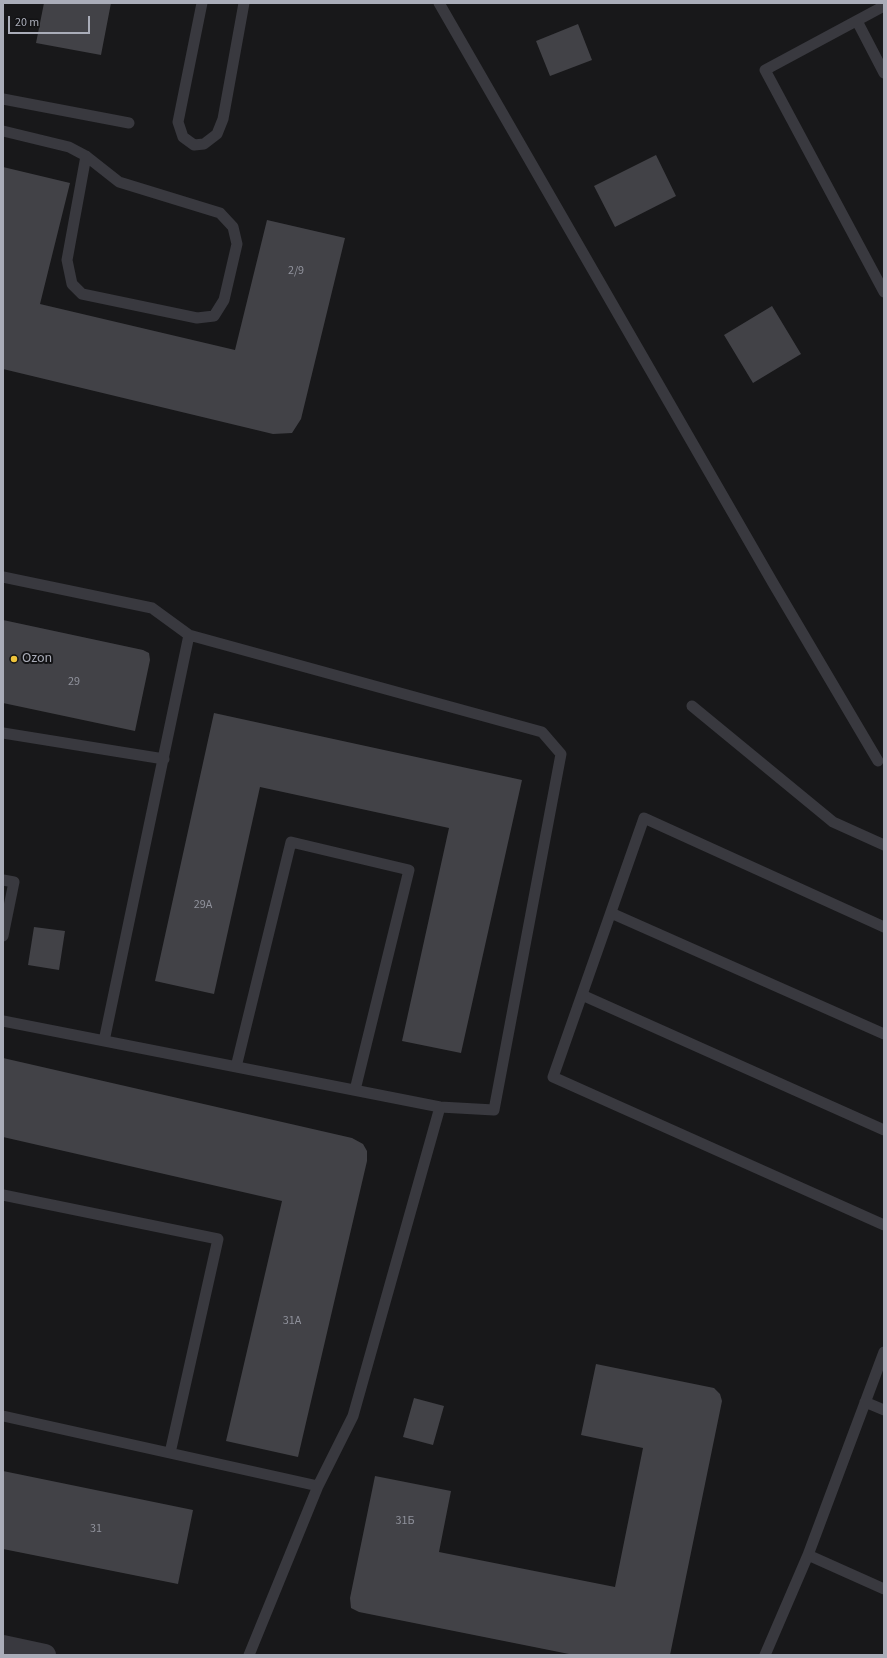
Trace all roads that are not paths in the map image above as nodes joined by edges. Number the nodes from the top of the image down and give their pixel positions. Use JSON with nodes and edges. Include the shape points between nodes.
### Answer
{"nodes":[{"id":1,"x":202,"y":3,"type":"edge"},
{"id":2,"x":244,"y":3,"type":"edge"},
{"id":3,"x":439,"y":3,"type":"edge"},
{"id":4,"x":884,"y":6,"type":"edge"},
{"id":5,"x":857,"y":21,"type":"junction"},
{"id":6,"x":884,"y":73,"type":"edge"},
{"id":7,"x":3,"y":99,"type":"edge"},
{"id":8,"x":129,"y":123,"type":"dead end"},
{"id":9,"x":3,"y":131,"type":"edge"},
{"id":10,"x":86,"y":156,"type":"junction"},
{"id":11,"x":884,"y":292,"type":"edge"},
{"id":12,"x":3,"y":578,"type":"edge"},
{"id":13,"x":189,"y":635,"type":"junction"},
{"id":14,"x":692,"y":706,"type":"dead end"},
{"id":15,"x":3,"y":733,"type":"edge"},
{"id":16,"x":164,"y":759,"type":"junction"},
{"id":17,"x":878,"y":761,"type":"dead end"},
{"id":18,"x":884,"y":845,"type":"edge"},
{"id":19,"x":3,"y":880,"type":"edge"},
{"id":20,"x":611,"y":913,"type":"junction"},
{"id":21,"x":884,"y":927,"type":"edge"},
{"id":22,"x":3,"y":936,"type":"edge"},
{"id":23,"x":582,"y":995,"type":"junction"},
{"id":24,"x":3,"y":1020,"type":"edge"},
{"id":25,"x":884,"y":1034,"type":"edge"},
{"id":26,"x":104,"y":1041,"type":"junction"},
{"id":27,"x":236,"y":1067,"type":"junction"},
{"id":28,"x":355,"y":1090,"type":"junction"},
{"id":29,"x":440,"y":1106,"type":"junction"},
{"id":30,"x":884,"y":1130,"type":"edge"},
{"id":31,"x":3,"y":1195,"type":"edge"},
{"id":32,"x":884,"y":1225,"type":"edge"},
{"id":33,"x":884,"y":1352,"type":"edge"},
{"id":34,"x":865,"y":1402,"type":"junction"},
{"id":35,"x":884,"y":1410,"type":"edge"},
{"id":36,"x":3,"y":1416,"type":"edge"},
{"id":37,"x":170,"y":1453,"type":"junction"},
{"id":38,"x":318,"y":1486,"type":"junction"},
{"id":39,"x":808,"y":1555,"type":"junction"},
{"id":40,"x":884,"y":1589,"type":"edge"},
{"id":41,"x":3,"y":1646,"type":"edge"},
{"id":42,"x":45,"y":1655,"type":"edge"},
{"id":43,"x":249,"y":1655,"type":"edge"},
{"id":44,"x":765,"y":1655,"type":"edge"}],
"edges":[{"from":1,"to":2,"type":"lane","via":[[178,122],[183,137],[194,145],[204,144],[217,134],[223,119]]},
{"from":3,"to":17,"type":"lane"},
{"from":4,"to":5,"type":"lane"},
{"from":5,"to":6,"type":"lane"},
{"from":5,"to":11,"type":"lane","via":[[765,70]]},
{"from":7,"to":8,"type":"lane"},
{"from":9,"to":10,"type":"lane","via":[[69,147]]},
{"from":10,"to":10,"type":"lane","via":[[119,182],[220,213],[233,227],[237,244],[224,300],[214,316],[197,318],[82,294],[72,284],[68,260]]},
{"from":12,"to":13,"type":"lane","via":[[152,608]]},
{"from":13,"to":16,"type":"lane"},
{"from":13,"to":29,"type":"lane","via":[[542,732],[561,754],[494,1110]]},
{"from":14,"to":18,"type":"lane","via":[[833,822]]},
{"from":15,"to":16,"type":"lane"},
{"from":16,"to":26,"type":"lane"},
{"from":19,"to":22,"type":"lane","via":[[14,882]]},
{"from":20,"to":21,"type":"lane","via":[[644,818]]},
{"from":20,"to":23,"type":"lane"},
{"from":20,"to":25,"type":"lane"},
{"from":23,"to":30,"type":"lane"},
{"from":23,"to":32,"type":"lane","via":[[553,1077]]},
{"from":24,"to":26,"type":"lane"},
{"from":26,"to":27,"type":"lane"},
{"from":27,"to":28,"type":"lane"},
{"from":27,"to":28,"type":"lane","via":[[291,842],[409,870]]},
{"from":28,"to":29,"type":"lane"},
{"from":29,"to":38,"type":"lane","via":[[353,1416]]},
{"from":31,"to":37,"type":"lane","via":[[218,1239]]},
{"from":33,"to":34,"type":"lane"},
{"from":34,"to":35,"type":"lane"},
{"from":34,"to":39,"type":"lane"},
{"from":36,"to":37,"type":"lane"},
{"from":37,"to":38,"type":"lane"},
{"from":38,"to":43,"type":"lane"},
{"from":39,"to":40,"type":"lane"},
{"from":39,"to":44,"type":"lane"},
{"from":41,"to":42,"type":"street"}]}
